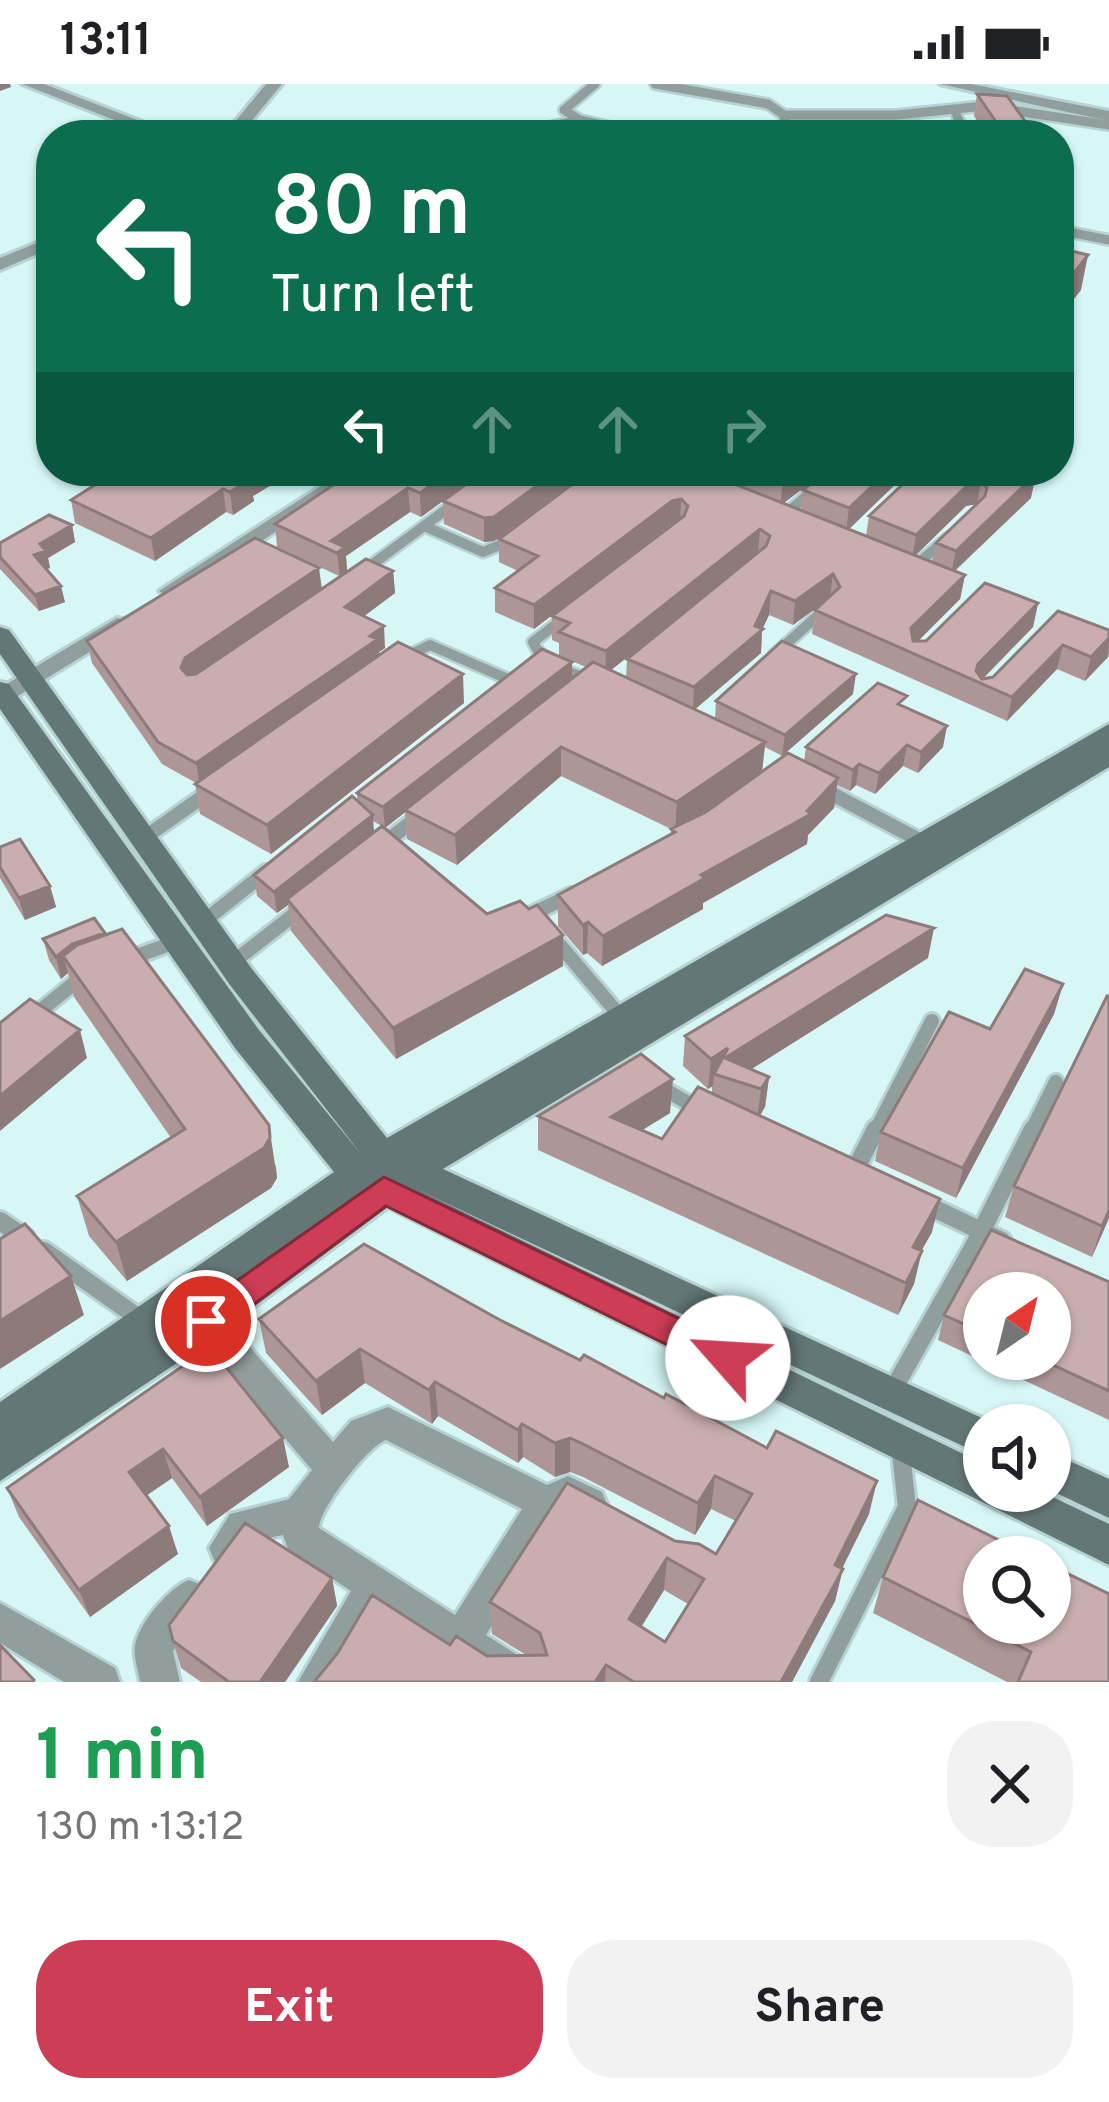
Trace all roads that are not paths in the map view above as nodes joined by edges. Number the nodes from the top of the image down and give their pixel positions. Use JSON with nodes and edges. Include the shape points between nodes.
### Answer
{"nodes":[{"id":1,"x":274,"y":84,"type":"edge"},
{"id":2,"x":595,"y":84,"type":"edge"},
{"id":3,"x":655,"y":84,"type":"edge"},
{"id":4,"x":948,"y":84,"type":"edge"},
{"id":5,"x":40,"y":85,"type":"edge"},
{"id":6,"x":954,"y":109,"type":"junction"},
{"id":7,"x":784,"y":115,"type":"junction"},
{"id":8,"x":897,"y":115,"type":"junction"},
{"id":9,"x":130,"y":120,"type":"edge"},
{"id":10,"x":244,"y":120,"type":"edge"},
{"id":11,"x":580,"y":120,"type":"edge"},
{"id":12,"x":785,"y":120,"type":"edge"},
{"id":13,"x":899,"y":120,"type":"edge"},
{"id":14,"x":958,"y":120,"type":"edge"},
{"id":15,"x":1109,"y":120,"type":"edge"},
{"id":16,"x":1074,"y":233,"type":"edge"},
{"id":17,"x":1109,"y":240,"type":"edge"},
{"id":18,"x":36,"y":249,"type":"edge"},
{"id":19,"x":0,"y":265,"type":"edge"},
{"id":20,"x":337,"y":486,"type":"edge"},
{"id":21,"x":728,"y":486,"type":"edge"},
{"id":22,"x":818,"y":486,"type":"edge"},
{"id":23,"x":462,"y":498,"type":"edge"},
{"id":24,"x":744,"y":502,"type":"edge"},
{"id":25,"x":763,"y":510,"type":"edge"},
{"id":26,"x":782,"y":517,"type":"junction"},
{"id":27,"x":424,"y":526,"type":"junction"},
{"id":28,"x":804,"y":526,"type":"edge"},
{"id":29,"x":958,"y":528,"type":"edge"},
{"id":30,"x":526,"y":531,"type":"edge"},
{"id":31,"x":892,"y":561,"type":"edge"},
{"id":32,"x":914,"y":570,"type":"junction"},
{"id":33,"x":358,"y":575,"type":"edge"},
{"id":34,"x":935,"y":578,"type":"edge"},
{"id":35,"x":828,"y":607,"type":"edge"},
{"id":36,"x":569,"y":614,"type":"edge"},
{"id":37,"x":0,"y":635,"type":"edge"},
{"id":38,"x":539,"y":658,"type":"junction"},
{"id":39,"x":765,"y":663,"type":"edge"},
{"id":40,"x":376,"y":676,"type":"edge"},
{"id":41,"x":510,"y":680,"type":"junction"},
{"id":42,"x":592,"y":680,"type":"junction"},
{"id":43,"x":607,"y":686,"type":"edge"},
{"id":44,"x":9,"y":691,"type":"edge"},
{"id":45,"x":573,"y":694,"type":"edge"},
{"id":46,"x":491,"y":695,"type":"edge"},
{"id":47,"x":1104,"y":747,"type":"edge"},
{"id":48,"x":804,"y":779,"type":"edge"},
{"id":49,"x":221,"y":784,"type":"edge"},
{"id":50,"x":422,"y":813,"type":"edge"},
{"id":51,"x":144,"y":838,"type":"junction"},
{"id":52,"x":921,"y":841,"type":"junction"},
{"id":53,"x":385,"y":843,"type":"junction"},
{"id":54,"x":368,"y":856,"type":"edge"},
{"id":55,"x":284,"y":858,"type":"edge"},
{"id":56,"x":403,"y":858,"type":"edge"},
{"id":57,"x":594,"y":883,"type":"edge"},
{"id":58,"x":317,"y":896,"type":"edge"},
{"id":59,"x":533,"y":914,"type":"junction"},
{"id":60,"x":512,"y":924,"type":"edge"},
{"id":61,"x":190,"y":931,"type":"junction"},
{"id":62,"x":232,"y":963,"type":"junction"},
{"id":63,"x":621,"y":1017,"type":"junction"},
{"id":64,"x":932,"y":1021,"type":"dead end"},
{"id":65,"x":16,"y":1030,"type":"edge"},
{"id":66,"x":641,"y":1076,"type":"edge"},
{"id":67,"x":1056,"y":1082,"type":"dead end"},
{"id":68,"x":727,"y":1122,"type":"edge"},
{"id":69,"x":834,"y":1162,"type":"edge"},
{"id":70,"x":855,"y":1170,"type":"junction"},
{"id":71,"x":384,"y":1174,"type":"junction"},
{"id":72,"x":876,"y":1180,"type":"edge"},
{"id":73,"x":897,"y":1191,"type":"edge"},
{"id":74,"x":0,"y":1220,"type":"edge"},
{"id":75,"x":981,"y":1232,"type":"junction"},
{"id":76,"x":1024,"y":1250,"type":"edge"},
{"id":77,"x":206,"y":1321,"type":"junction"},
{"id":78,"x":147,"y":1324,"type":"junction"},
{"id":79,"x":891,"y":1393,"type":"junction"},
{"id":80,"x":0,"y":1424,"type":"edge"},
{"id":81,"x":963,"y":1428,"type":"edge"},
{"id":82,"x":900,"y":1442,"type":"junction"},
{"id":83,"x":0,"y":1463,"type":"edge"},
{"id":84,"x":334,"y":1469,"type":"junction"},
{"id":85,"x":963,"y":1474,"type":"edge"},
{"id":86,"x":1071,"y":1480,"type":"edge"},
{"id":87,"x":1109,"y":1499,"type":"edge"},
{"id":88,"x":546,"y":1503,"type":"junction"},
{"id":89,"x":1042,"y":1512,"type":"edge"},
{"id":90,"x":300,"y":1514,"type":"junction"},
{"id":91,"x":627,"y":1524,"type":"edge"},
{"id":92,"x":1109,"y":1545,"type":"edge"},
{"id":93,"x":375,"y":1586,"type":"junction"},
{"id":94,"x":0,"y":1622,"type":"edge"},
{"id":95,"x":475,"y":1661,"type":"edge"},
{"id":96,"x":101,"y":1682,"type":"edge"},
{"id":97,"x":160,"y":1682,"type":"edge"},
{"id":98,"x":317,"y":1682,"type":"edge"},
{"id":99,"x":524,"y":1682,"type":"edge"},
{"id":100,"x":818,"y":1682,"type":"edge"}],
"edges":[{"from":1,"to":10,"type":"street"},
{"from":2,"to":11,"type":"lane","via":[[564,110]]},
{"from":3,"to":7,"type":"lane","via":[[768,104]]},
{"from":4,"to":15,"type":"street"},
{"from":5,"to":9,"type":"street"},
{"from":6,"to":8,"type":"lane"},
{"from":6,"to":14,"type":"lane"},
{"from":6,"to":15,"type":"lane"},
{"from":7,"to":8,"type":"lane"},
{"from":7,"to":12,"type":"lane"},
{"from":8,"to":13,"type":"lane"},
{"from":16,"to":17,"type":"lane"},
{"from":18,"to":19,"type":"street"},
{"from":20,"to":44,"type":"street"},
{"from":21,"to":24,"type":"lane","via":[[721,492]]},
{"from":22,"to":26,"type":"lane"},
{"from":23,"to":27,"type":"lane"},
{"from":25,"to":26,"type":"lane"},
{"from":26,"to":28,"type":"lane"},
{"from":27,"to":30,"type":"lane","via":[[483,552]]},
{"from":27,"to":33,"type":"lane"},
{"from":29,"to":32,"type":"lane"},
{"from":31,"to":32,"type":"lane"},
{"from":32,"to":34,"type":"lane"},
{"from":35,"to":39,"type":"lane"},
{"from":36,"to":38,"type":"lane","via":[[533,642]]},
{"from":37,"to":44,"type":"street"},
{"from":38,"to":41,"type":"lane"},
{"from":38,"to":42,"type":"lane"},
{"from":40,"to":41,"type":"lane","via":[[430,645]]},
{"from":41,"to":46,"type":"lane"},
{"from":42,"to":43,"type":"lane"},
{"from":42,"to":45,"type":"lane"},
{"from":44,"to":51,"type":"street"},
{"from":44,"to":61,"type":"street"},
{"from":47,"to":52,"type":"street"},
{"from":47,"to":71,"type":"street","via":[[615,1060]]},
{"from":48,"to":52,"type":"lane"},
{"from":49,"to":51,"type":"lane"},
{"from":50,"to":53,"type":"lane"},
{"from":51,"to":61,"type":"street"},
{"from":52,"to":63,"type":"street"},
{"from":53,"to":54,"type":"lane"},
{"from":53,"to":56,"type":"lane"},
{"from":55,"to":61,"type":"lane"},
{"from":57,"to":59,"type":"lane"},
{"from":58,"to":62,"type":"lane"},
{"from":59,"to":60,"type":"lane"},
{"from":59,"to":63,"type":"lane"},
{"from":61,"to":62,"type":"street"},
{"from":61,"to":65,"type":"lane","via":[[82,976]]},
{"from":61,"to":71,"type":"street","via":[[247,1039]]},
{"from":62,"to":71,"type":"street"},
{"from":63,"to":71,"type":"street"},
{"from":64,"to":70,"type":"lane"},
{"from":66,"to":68,"type":"lane"},
{"from":67,"to":75,"type":"lane"},
{"from":69,"to":70,"type":"lane"},
{"from":70,"to":72,"type":"lane"},
{"from":71,"to":77,"type":"street"},
{"from":71,"to":78,"type":"street"},
{"from":71,"to":79,"type":"street"},
{"from":71,"to":82,"type":"street"},
{"from":73,"to":75,"type":"lane"},
{"from":74,"to":78,"type":"lane"},
{"from":75,"to":76,"type":"lane"},
{"from":75,"to":79,"type":"lane"},
{"from":77,"to":83,"type":"street"},
{"from":77,"to":84,"type":"street"},
{"from":78,"to":80,"type":"street"},
{"from":79,"to":81,"type":"street"},
{"from":82,"to":85,"type":"street"},
{"from":82,"to":100,"type":"lane","via":[[908,1507]]},
{"from":84,"to":88,"type":"street","via":[[363,1432],[388,1423]]},
{"from":84,"to":90,"type":"street"},
{"from":86,"to":87,"type":"street"},
{"from":88,"to":91,"type":"street","via":[[568,1492]]},
{"from":88,"to":95,"type":"street"},
{"from":89,"to":92,"type":"street"},
{"from":90,"to":93,"type":"street","via":[[301,1538]]},
{"from":90,"to":97,"type":"street","via":[[243,1526],[153,1646]]},
{"from":93,"to":95,"type":"street"},
{"from":93,"to":98,"type":"street"},
{"from":94,"to":96,"type":"street"},
{"from":95,"to":99,"type":"street"}]}
